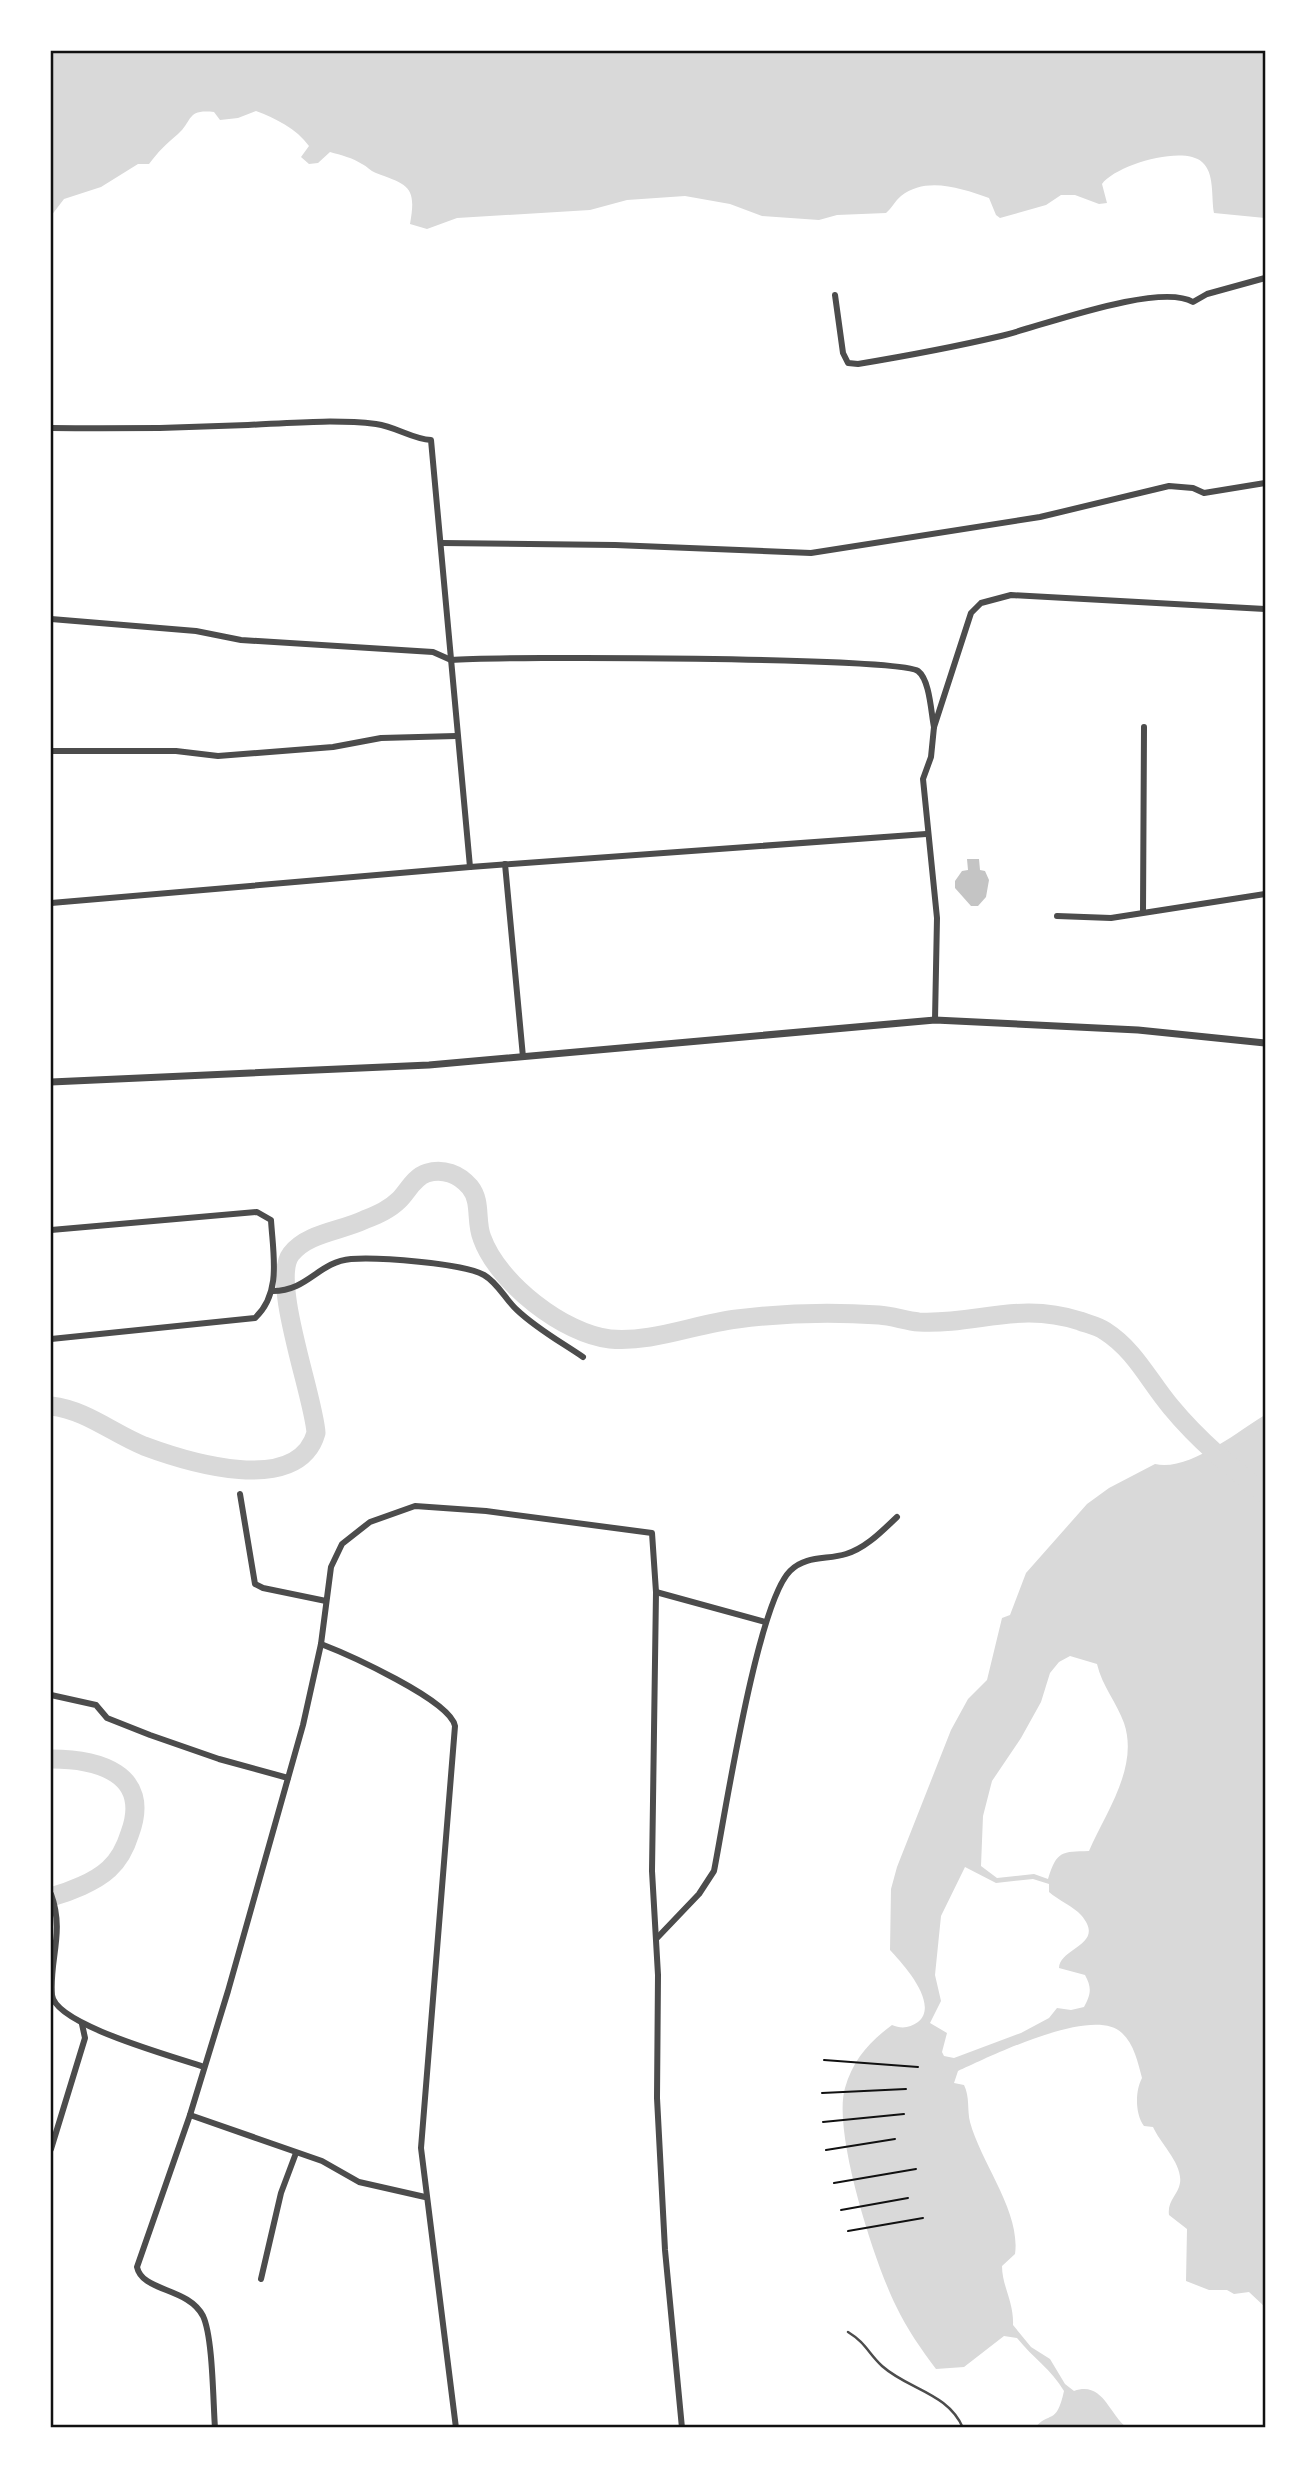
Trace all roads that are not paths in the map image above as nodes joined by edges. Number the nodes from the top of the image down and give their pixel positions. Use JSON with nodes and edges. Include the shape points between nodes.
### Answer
{"nodes":[{"id":1,"x":1265,"y":278,"type":"edge"},
{"id":2,"x":835,"y":295,"type":"dead end"},
{"id":3,"x":51,"y":428,"type":"edge"},
{"id":4,"x":1265,"y":484,"type":"edge"},
{"id":5,"x":441,"y":543,"type":"junction"},
{"id":6,"x":1265,"y":609,"type":"edge"},
{"id":7,"x":51,"y":619,"type":"edge"},
{"id":8,"x":451,"y":660,"type":"junction"},
{"id":9,"x":934,"y":727,"type":"junction"},
{"id":10,"x":1144,"y":727,"type":"dead end"},
{"id":11,"x":456,"y":736,"type":"junction"},
{"id":12,"x":51,"y":751,"type":"edge"},
{"id":13,"x":926,"y":834,"type":"junction"},
{"id":14,"x":505,"y":864,"type":"junction"},
{"id":15,"x":470,"y":867,"type":"junction"},
{"id":16,"x":1265,"y":894,"type":"edge"},
{"id":17,"x":51,"y":903,"type":"edge"},
{"id":18,"x":1143,"y":912,"type":"junction"},
{"id":19,"x":1057,"y":916,"type":"dead end"},
{"id":20,"x":935,"y":1020,"type":"junction"},
{"id":21,"x":1265,"y":1043,"type":"edge"},
{"id":22,"x":523,"y":1057,"type":"junction"},
{"id":23,"x":51,"y":1082,"type":"edge"},
{"id":24,"x":51,"y":1230,"type":"edge"},
{"id":25,"x":277,"y":1291,"type":"junction"},
{"id":26,"x":51,"y":1339,"type":"edge"},
{"id":27,"x":583,"y":1357,"type":"dead end"},
{"id":28,"x":240,"y":1494,"type":"dead end"},
{"id":29,"x":897,"y":1517,"type":"dead end"},
{"id":30,"x":656,"y":1592,"type":"junction"},
{"id":31,"x":326,"y":1601,"type":"junction"},
{"id":32,"x":765,"y":1622,"type":"junction"},
{"id":33,"x":320,"y":1644,"type":"junction"},
{"id":34,"x":51,"y":1695,"type":"edge"},
{"id":35,"x":288,"y":1778,"type":"junction"},
{"id":36,"x":51,"y":1894,"type":"edge"},
{"id":37,"x":657,"y":1938,"type":"junction"},
{"id":38,"x":82,"y":2024,"type":"junction"},
{"id":39,"x":204,"y":2067,"type":"junction"},
{"id":40,"x":190,"y":2115,"type":"junction"},
{"id":41,"x":51,"y":2149,"type":"edge"},
{"id":42,"x":296,"y":2152,"type":"junction"},
{"id":43,"x":425,"y":2197,"type":"junction"},
{"id":44,"x":261,"y":2279,"type":"dead end"},
{"id":45,"x":848,"y":2332,"type":"dead end"},
{"id":46,"x":215,"y":2428,"type":"edge"},
{"id":47,"x":456,"y":2428,"type":"edge"},
{"id":48,"x":682,"y":2428,"type":"edge"},
{"id":49,"x":963,"y":2428,"type":"edge"}],
"edges":[{"from":1,"to":2,"type":"street","via":[[1194,302],[1170,296],[1113,305],[1005,335],[858,364],[848,363],[843,353]]},
{"from":3,"to":5,"type":"street","via":[[310,421],[404,429],[418,439],[431,440]]},
{"from":4,"to":5,"type":"street","via":[[1204,493],[1169,486],[1041,517],[811,552]]},
{"from":5,"to":8,"type":"street"},
{"from":6,"to":9,"type":"street","via":[[996,597],[981,603],[967,620]]},
{"from":7,"to":8,"type":"street","via":[[241,639],[433,652]]},
{"from":8,"to":9,"type":"street","via":[[905,666],[924,680]]},
{"from":8,"to":11,"type":"street"},
{"from":9,"to":13,"type":"street","via":[[923,779]]},
{"from":10,"to":18,"type":"street"},
{"from":11,"to":12,"type":"street","via":[[381,738],[218,757],[176,751]]},
{"from":11,"to":15,"type":"street"},
{"from":13,"to":14,"type":"street"},
{"from":13,"to":20,"type":"street","via":[[937,918]]},
{"from":14,"to":15,"type":"street"},
{"from":14,"to":22,"type":"street"},
{"from":15,"to":17,"type":"street"},
{"from":16,"to":18,"type":"street"},
{"from":18,"to":19,"type":"street","via":[[1111,918]]},
{"from":20,"to":21,"type":"street","via":[[1138,1030]]},
{"from":20,"to":22,"type":"street"},
{"from":22,"to":23,"type":"street"},
{"from":24,"to":25,"type":"street","via":[[257,1212],[271,1220]]},
{"from":25,"to":26,"type":"street","via":[[255,1318]]},
{"from":25,"to":27,"type":"street","via":[[297,1289],[326,1266],[352,1259],[455,1266],[492,1281],[516,1309]]},
{"from":28,"to":31,"type":"street","via":[[256,1584]]},
{"from":29,"to":32,"type":"street","via":[[846,1554],[811,1559],[794,1567],[782,1582]]},
{"from":30,"to":31,"type":"street","via":[[652,1533],[415,1506],[370,1522],[342,1544],[331,1567]]},
{"from":30,"to":32,"type":"street"},
{"from":30,"to":37,"type":"street","via":[[652,1871]]},
{"from":31,"to":33,"type":"street"},
{"from":32,"to":37,"type":"street","via":[[714,1871]]},
{"from":33,"to":35,"type":"street"},
{"from":33,"to":43,"type":"street","via":[[426,1698],[453,1718],[455,1726],[421,2148]]},
{"from":34,"to":35,"type":"street","via":[[96,1705],[107,1718],[150,1735]]},
{"from":35,"to":39,"type":"street"},
{"from":36,"to":38,"type":"street","via":[[58,1944],[52,1996],[55,2005]]},
{"from":37,"to":48,"type":"street","via":[[657,2098],[665,2250]]},
{"from":38,"to":39,"type":"street"},
{"from":38,"to":41,"type":"street","via":[[85,2038]]},
{"from":39,"to":40,"type":"street"},
{"from":40,"to":42,"type":"street"},
{"from":40,"to":46,"type":"street","via":[[137,2267],[148,2283],[186,2297],[203,2316]]},
{"from":42,"to":43,"type":"street","via":[[359,2182]]},
{"from":42,"to":44,"type":"street","via":[[281,2193]]},
{"from":43,"to":47,"type":"street"},
{"from":45,"to":49,"type":"lane","via":[[865,2343],[883,2367],[958,2415]]}]}
